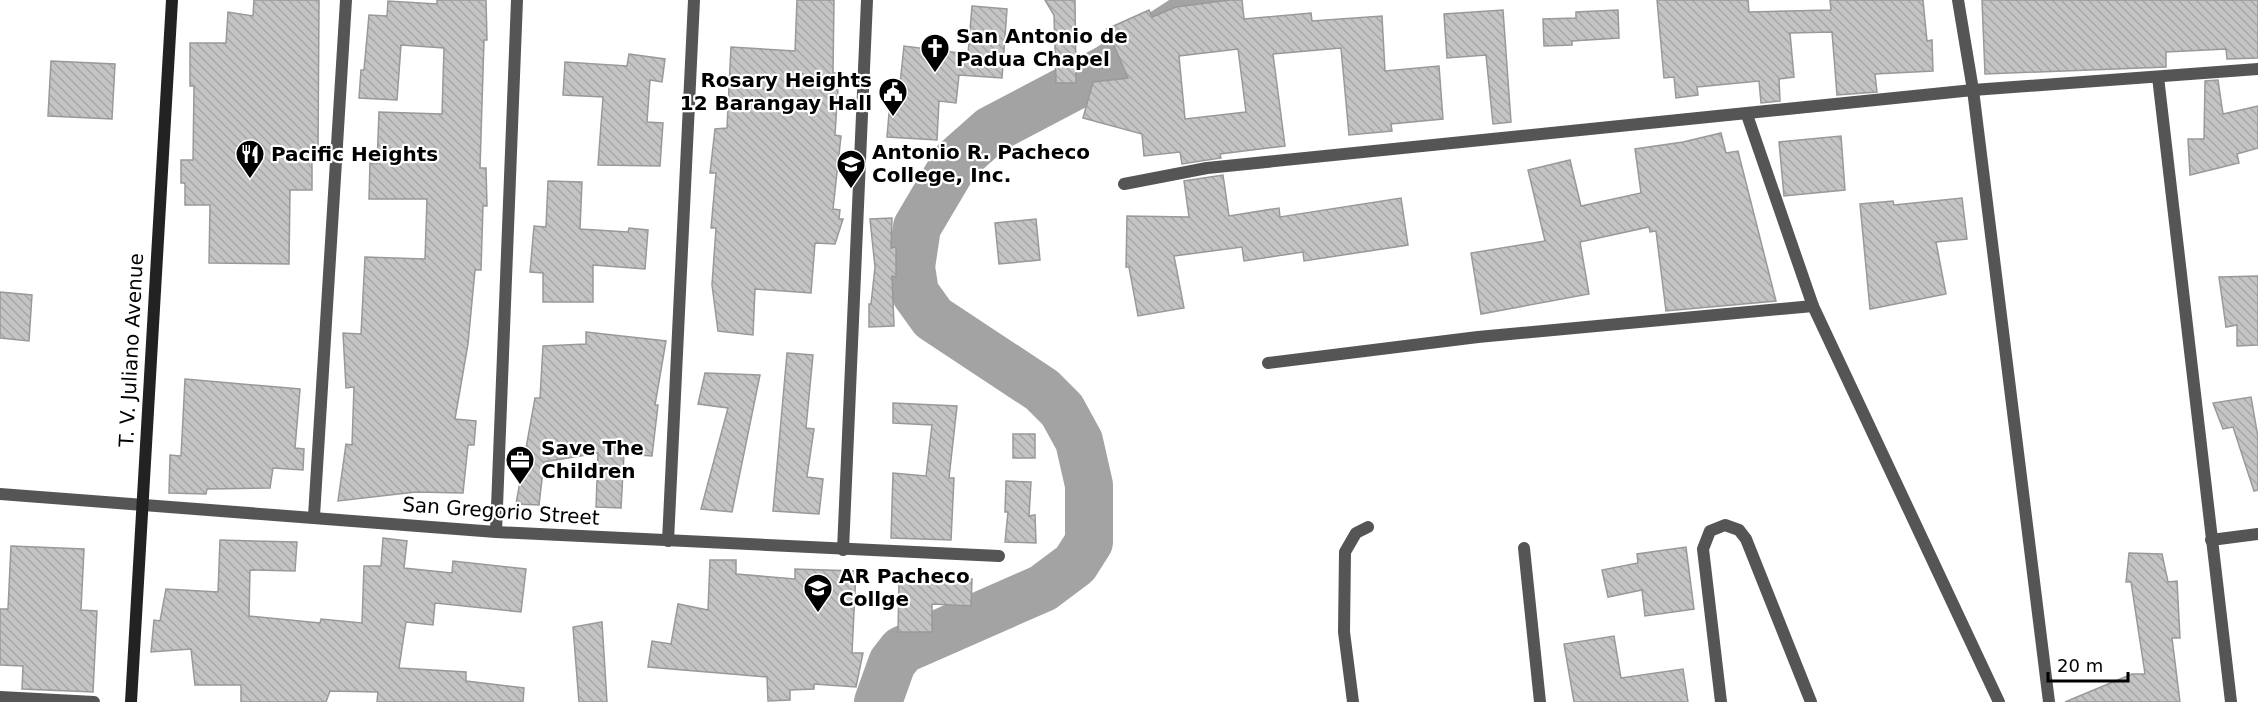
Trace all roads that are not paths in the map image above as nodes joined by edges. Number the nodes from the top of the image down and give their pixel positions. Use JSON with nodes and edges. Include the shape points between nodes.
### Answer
{"nodes":[{"id":1,"x":172,"y":0,"type":"edge"},
{"id":2,"x":346,"y":0,"type":"edge"},
{"id":3,"x":518,"y":0,"type":"edge"},
{"id":4,"x":694,"y":0,"type":"edge"},
{"id":5,"x":867,"y":0,"type":"edge"},
{"id":6,"x":1958,"y":0,"type":"edge"},
{"id":7,"x":2258,"y":69,"type":"edge"},
{"id":8,"x":2158,"y":77,"type":"junction"},
{"id":9,"x":1973,"y":90,"type":"junction"},
{"id":10,"x":1747,"y":115,"type":"junction"},
{"id":11,"x":1124,"y":184,"type":"dead end"},
{"id":12,"x":1813,"y":306,"type":"junction"},
{"id":13,"x":1268,"y":363,"type":"dead end"},
{"id":14,"x":0,"y":494,"type":"edge"},
{"id":15,"x":142,"y":504,"type":"junction"},
{"id":16,"x":314,"y":516,"type":"junction"},
{"id":17,"x":1368,"y":527,"type":"dead end"},
{"id":18,"x":496,"y":532,"type":"junction"},
{"id":19,"x":2258,"y":534,"type":"edge"},
{"id":20,"x":2211,"y":540,"type":"junction"},
{"id":21,"x":668,"y":541,"type":"junction"},
{"id":22,"x":1524,"y":548,"type":"dead end"},
{"id":23,"x":843,"y":550,"type":"junction"},
{"id":24,"x":999,"y":556,"type":"dead end"},
{"id":25,"x":0,"y":696,"type":"edge"},
{"id":26,"x":94,"y":702,"type":"edge"},
{"id":27,"x":131,"y":702,"type":"edge"},
{"id":28,"x":1353,"y":702,"type":"edge"},
{"id":29,"x":1540,"y":702,"type":"edge"},
{"id":30,"x":1721,"y":702,"type":"edge"},
{"id":31,"x":1811,"y":702,"type":"edge"},
{"id":32,"x":1999,"y":702,"type":"edge"},
{"id":33,"x":2049,"y":702,"type":"edge"},
{"id":34,"x":2231,"y":702,"type":"edge"}],
"edges":[{"from":1,"to":15,"type":"main road","name":"T. V. Juliano Avenue"},
{"from":2,"to":16,"type":"street"},
{"from":3,"to":18,"type":"street"},
{"from":4,"to":21,"type":"street"},
{"from":5,"to":23,"type":"street"},
{"from":6,"to":9,"type":"street"},
{"from":7,"to":8,"type":"street"},
{"from":8,"to":9,"type":"street"},
{"from":8,"to":20,"type":"street"},
{"from":9,"to":10,"type":"street"},
{"from":9,"to":33,"type":"street"},
{"from":10,"to":11,"type":"street","via":[[1207,168]]},
{"from":10,"to":12,"type":"street"},
{"from":12,"to":13,"type":"street","via":[[1478,337]]},
{"from":12,"to":32,"type":"street"},
{"from":14,"to":15,"type":"street","name":"San Gregorio Street"},
{"from":15,"to":16,"type":"street","name":"San Gregorio Street"},
{"from":15,"to":27,"type":"main road","name":"T. V. Juliano Avenue"},
{"from":16,"to":18,"type":"street","name":"San Gregorio Street"},
{"from":17,"to":28,"type":"street","via":[[1356,533],[1345,552],[1344,633]]},
{"from":18,"to":21,"type":"street","name":"San Gregorio Street"},
{"from":19,"to":20,"type":"street"},
{"from":20,"to":34,"type":"street"},
{"from":21,"to":23,"type":"street","name":"San Gregorio Street"},
{"from":22,"to":29,"type":"street"},
{"from":23,"to":24,"type":"street","name":"San Gregorio Street"},
{"from":25,"to":26,"type":"street"},
{"from":30,"to":31,"type":"street","via":[[1703,549],[1710,531],[1725,525],[1746,538]]}]}
